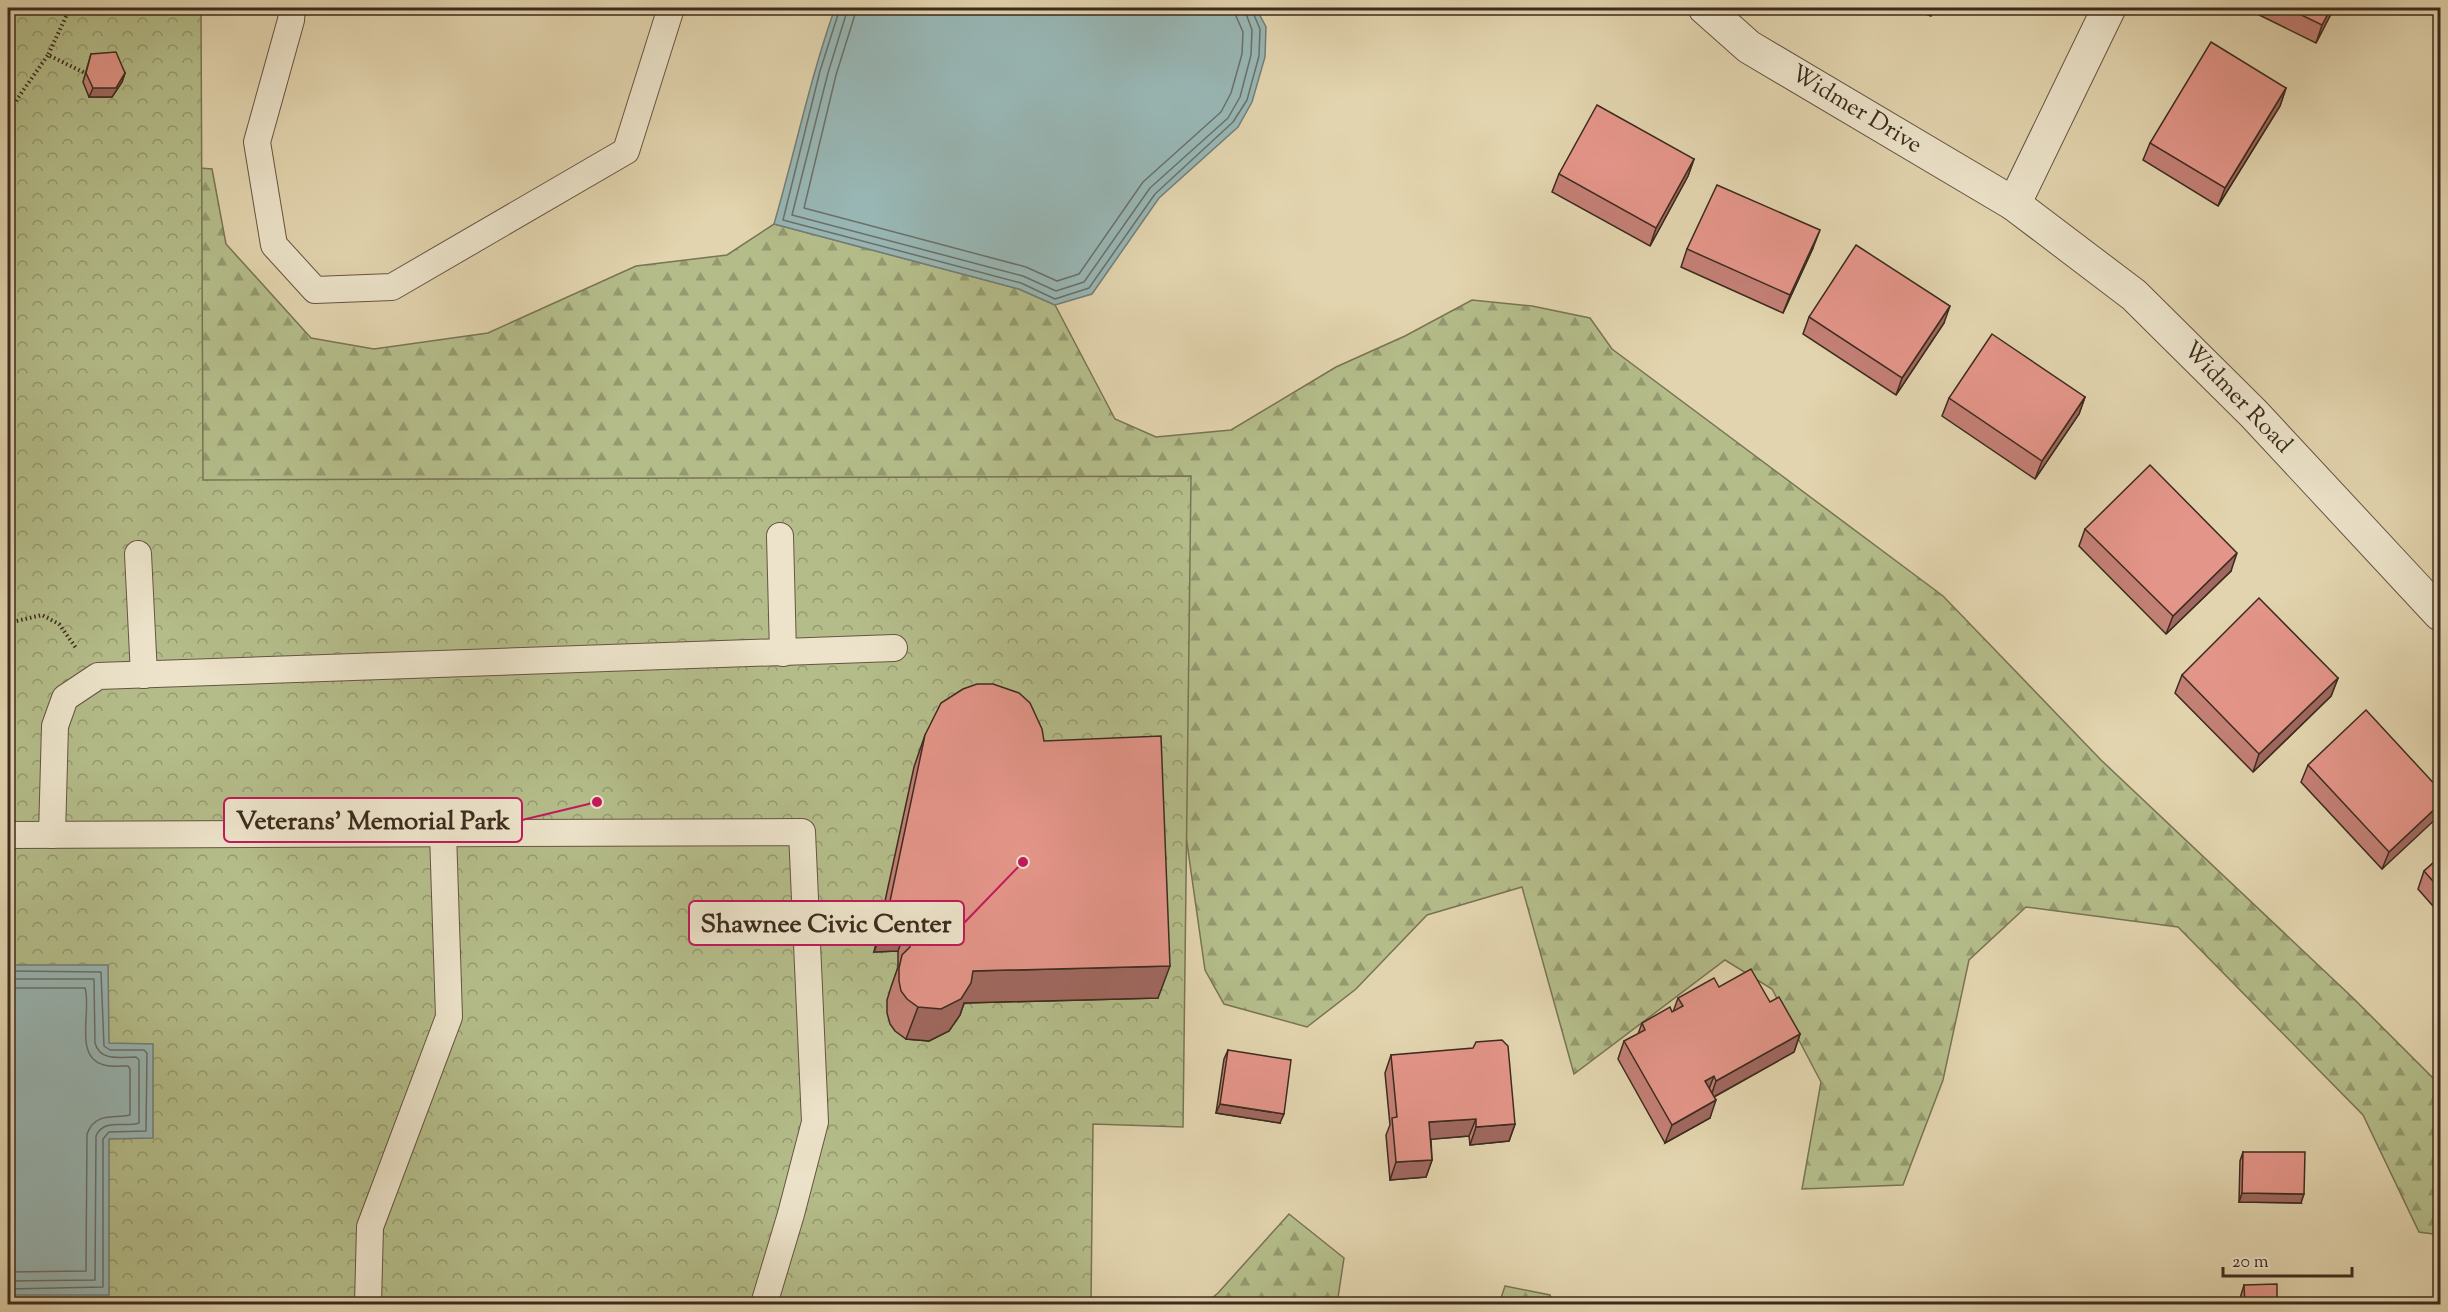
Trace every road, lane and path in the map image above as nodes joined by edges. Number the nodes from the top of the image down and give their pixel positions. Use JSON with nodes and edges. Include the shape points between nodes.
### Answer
{"nodes":[{"id":1,"x":70,"y":8,"type":"edge"},
{"id":2,"x":292,"y":8,"type":"edge"},
{"id":3,"x":671,"y":8,"type":"edge"},
{"id":4,"x":1705,"y":8,"type":"edge"},
{"id":5,"x":2109,"y":8,"type":"edge"},
{"id":6,"x":48,"y":55,"type":"junction"},
{"id":7,"x":85,"y":73,"type":"edge"},
{"id":8,"x":8,"y":112,"type":"edge"},
{"id":9,"x":2014,"y":204,"type":"junction"},
{"id":10,"x":780,"y":536,"type":"dead end"},
{"id":11,"x":138,"y":554,"type":"dead end"},
{"id":12,"x":2440,"y":614,"type":"edge"},
{"id":13,"x":8,"y":623,"type":"edge"},
{"id":14,"x":894,"y":648,"type":"dead end"},
{"id":15,"x":783,"y":653,"type":"junction"},
{"id":16,"x":144,"y":675,"type":"junction"},
{"id":17,"x":92,"y":681,"type":"junction"},
{"id":18,"x":8,"y":778,"type":"edge"},
{"id":19,"x":13,"y":780,"type":"dead end"},
{"id":20,"x":443,"y":833,"type":"junction"},
{"id":21,"x":8,"y":835,"type":"edge"},
{"id":22,"x":52,"y":835,"type":"junction"},
{"id":23,"x":368,"y":1305,"type":"edge"},
{"id":24,"x":764,"y":1305,"type":"edge"}],
"edges":[{"from":1,"to":6,"type":"path"},
{"from":2,"to":3,"type":"lane","via":[[257,142],[274,245],[315,290],[392,287],[626,151]]},
{"from":4,"to":9,"type":"street","name":"Widmer Drive","via":[[1749,47]]},
{"from":5,"to":9,"type":"street"},
{"from":6,"to":7,"type":"path"},
{"from":6,"to":8,"type":"path"},
{"from":9,"to":12,"type":"street","name":"Widmer Road","via":[[2134,295],[2254,414]]},
{"from":10,"to":15,"type":"lane"},
{"from":11,"to":16,"type":"lane"},
{"from":13,"to":17,"type":"path","via":[[42,615],[59,624]]},
{"from":14,"to":15,"type":"lane"},
{"from":15,"to":16,"type":"lane"},
{"from":16,"to":17,"type":"lane","via":[[98,676]]},
{"from":17,"to":22,"type":"lane","via":[[65,698],[55,726]]},
{"from":18,"to":19,"type":"path"},
{"from":20,"to":22,"type":"lane"},
{"from":20,"to":23,"type":"lane","via":[[449,1017],[370,1227]]},
{"from":20,"to":24,"type":"lane","via":[[802,832],[815,1122]]},
{"from":21,"to":22,"type":"lane"}]}
